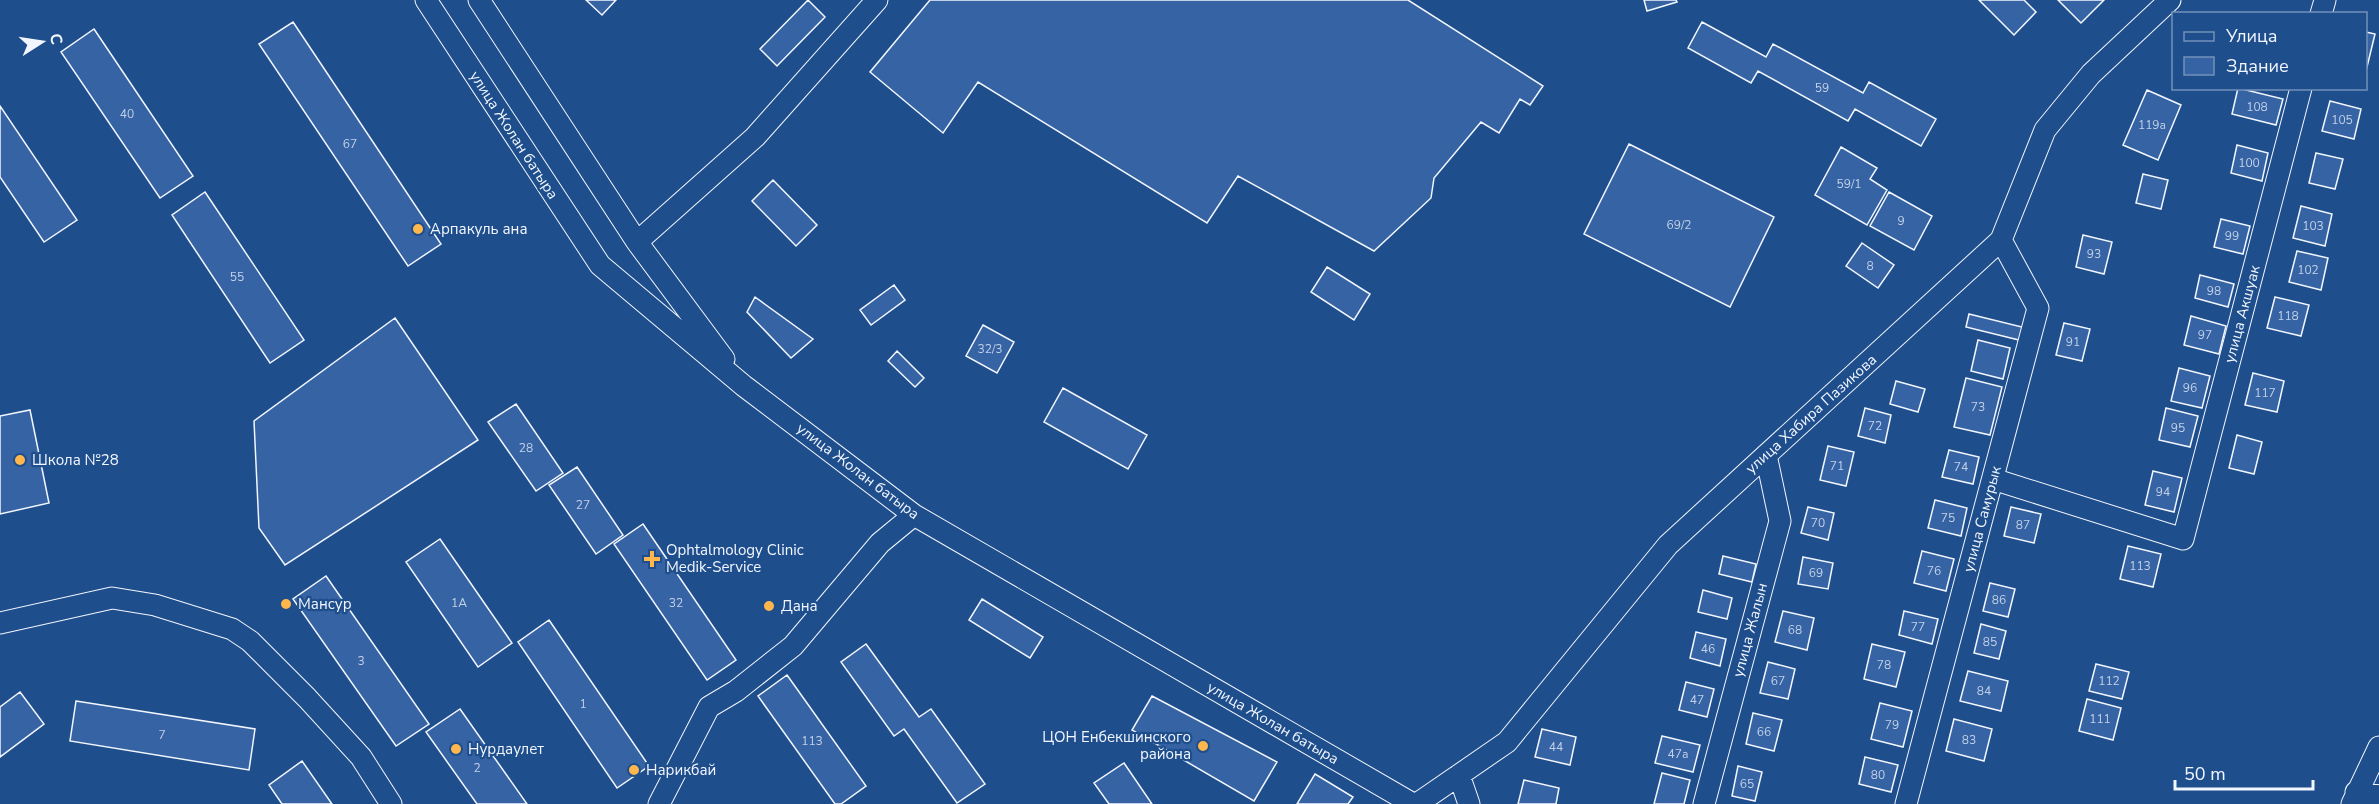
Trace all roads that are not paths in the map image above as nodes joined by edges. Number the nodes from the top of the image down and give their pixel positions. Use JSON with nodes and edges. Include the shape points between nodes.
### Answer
{"nodes":[{"id":1,"x":426,"y":0,"type":"edge"},
{"id":2,"x":479,"y":0,"type":"edge"},
{"id":3,"x":877,"y":0,"type":"edge"},
{"id":4,"x":2170,"y":0,"type":"edge"},
{"id":5,"x":2300,"y":90,"type":"edge"},
{"id":6,"x":2001,"y":240,"type":"junction"},
{"id":7,"x":637,"y":242,"type":"junction"},
{"id":8,"x":744,"y":386,"type":"junction"},
{"id":9,"x":1766,"y":455,"type":"junction"},
{"id":10,"x":1993,"y":479,"type":"junction"},
{"id":11,"x":914,"y":515,"type":"junction"},
{"id":12,"x":0,"y":623,"type":"edge"},
{"id":13,"x":2379,"y":747,"type":"edge"},
{"id":14,"x":1459,"y":775,"type":"junction"},
{"id":15,"x":2379,"y":796,"type":"edge"},
{"id":16,"x":2354,"y":798,"type":"edge"},
{"id":17,"x":391,"y":804,"type":"edge"},
{"id":18,"x":659,"y":804,"type":"edge"},
{"id":19,"x":1413,"y":804,"type":"edge"},
{"id":20,"x":1417,"y":804,"type":"edge"},
{"id":21,"x":1469,"y":804,"type":"edge"},
{"id":22,"x":1704,"y":804,"type":"edge"},
{"id":23,"x":1906,"y":804,"type":"edge"}],
"edges":[{"from":1,"to":8,"type":"street","name":"улица Жолан батыра","via":[[600,265]]},
{"from":2,"to":7,"type":"street"},
{"from":3,"to":7,"type":"street","via":[[754,137]]},
{"from":4,"to":6,"type":"street","name":"улица Хабира Пазикова","via":[[2091,74],[2045,130]]},
{"from":5,"to":10,"type":"street","name":"улица Акшуак","via":[[2183,539]]},
{"from":6,"to":9,"type":"street","name":"улица Хабира Пазикова"},
{"from":6,"to":10,"type":"street","name":"улица Самурык","via":[[2038,308]]},
{"from":7,"to":8,"type":"street"},
{"from":8,"to":11,"type":"street","name":"улица Жолан батыра"},
{"from":9,"to":14,"type":"street","name":"улица Хабира Пазикова","via":[[1668,545],[1507,742]]},
{"from":9,"to":22,"type":"street","name":"улица Жалын","via":[[1780,521]]},
{"from":10,"to":23,"type":"street","name":"улица Самурык"},
{"from":11,"to":18,"type":"street","via":[[880,543],[794,646],[709,707]]},
{"from":11,"to":19,"type":"street","name":"улица Жолан батыра"},
{"from":12,"to":17,"type":"street","via":[[112,598],[155,605],[232,629],[250,641],[308,698],[361,757]]},
{"from":13,"to":16,"type":"street"},
{"from":14,"to":20,"type":"street","name":"улица Хабира Пазикова"},
{"from":14,"to":21,"type":"street"},
{"from":15,"to":16,"type":"street"}]}
